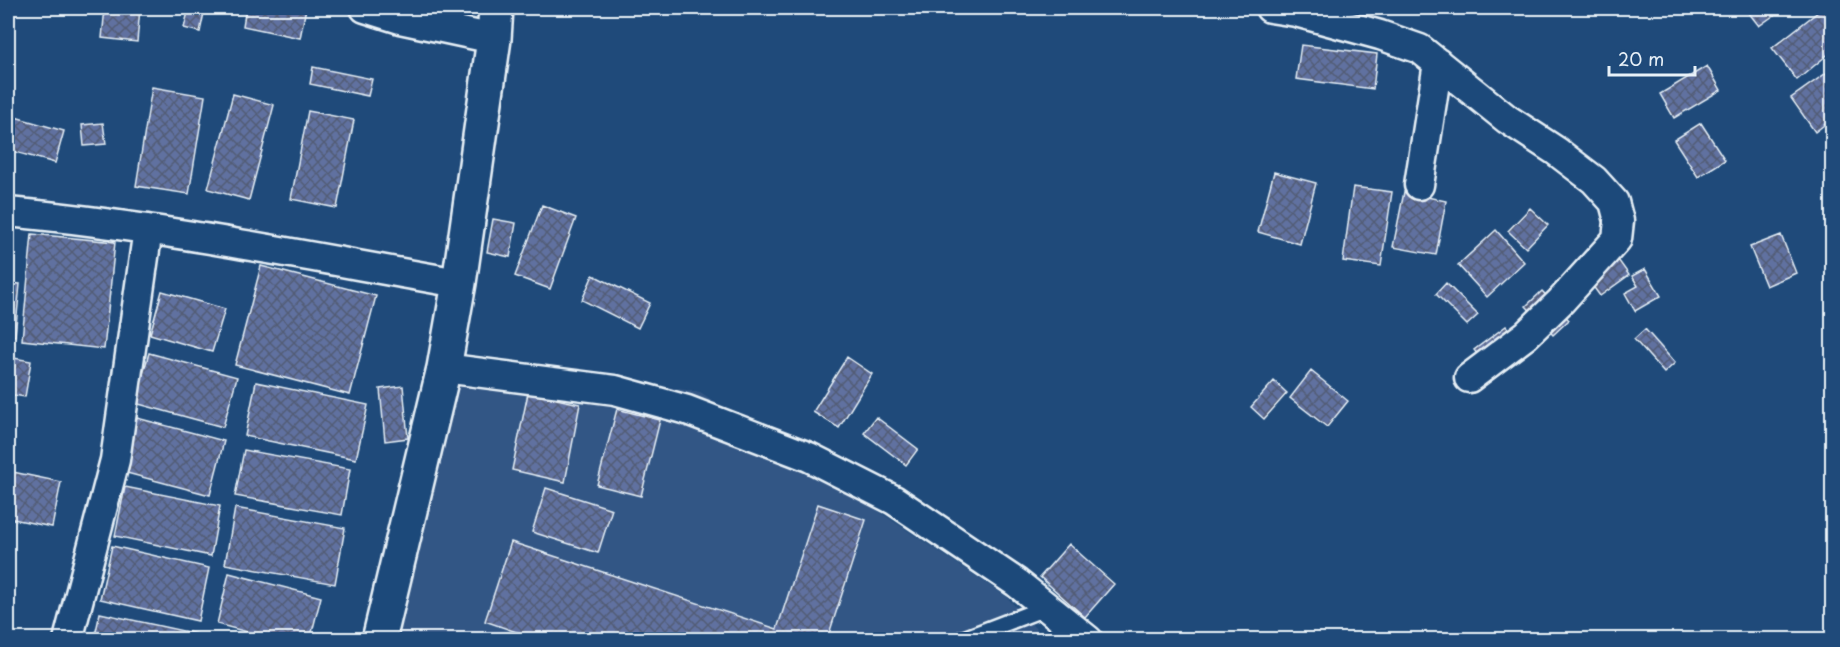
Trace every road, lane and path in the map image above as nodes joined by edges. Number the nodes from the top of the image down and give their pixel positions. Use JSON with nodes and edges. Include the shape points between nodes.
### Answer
{"nodes":[{"id":1,"x":365,"y":8,"type":"edge"},
{"id":2,"x":1270,"y":8,"type":"edge"},
{"id":3,"x":495,"y":23,"type":"edge"},
{"id":4,"x":1438,"y":63,"type":"junction"},
{"id":5,"x":1419,"y":185,"type":"dead end"},
{"id":6,"x":8,"y":212,"type":"edge"},
{"id":7,"x":148,"y":229,"type":"junction"},
{"id":8,"x":459,"y":283,"type":"junction"},
{"id":9,"x":444,"y":368,"type":"junction"},
{"id":10,"x":1469,"y":378,"type":"dead end"},
{"id":11,"x":1047,"y":607,"type":"junction"},
{"id":12,"x":69,"y":639,"type":"edge"},
{"id":13,"x":379,"y":639,"type":"edge"},
{"id":14,"x":961,"y":639,"type":"edge"},
{"id":15,"x":1088,"y":639,"type":"edge"}],
"edges":[{"from":1,"to":3,"type":"street","via":[[400,19]]},
{"from":2,"to":4,"type":"street","via":[[1388,37],[1420,49]]},
{"from":3,"to":8,"type":"street"},
{"from":4,"to":5,"type":"street"},
{"from":4,"to":10,"type":"street","via":[[1507,119],[1594,180],[1614,202],[1619,221],[1617,240],[1561,302],[1526,335]]},
{"from":6,"to":7,"type":"street"},
{"from":7,"to":8,"type":"street"},
{"from":7,"to":12,"type":"street","via":[[115,460]]},
{"from":8,"to":9,"type":"street"},
{"from":9,"to":11,"type":"street","via":[[615,390],[687,410],[809,457],[894,500]]},
{"from":9,"to":13,"type":"street"},
{"from":11,"to":14,"type":"lane"},
{"from":11,"to":15,"type":"street"}]}
